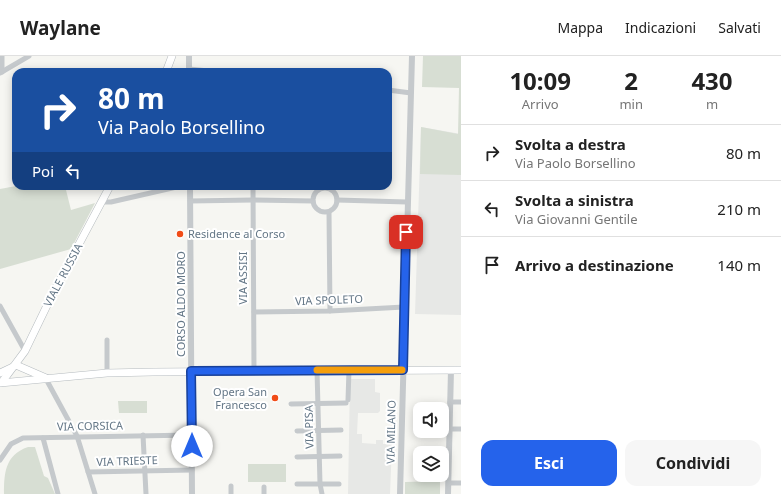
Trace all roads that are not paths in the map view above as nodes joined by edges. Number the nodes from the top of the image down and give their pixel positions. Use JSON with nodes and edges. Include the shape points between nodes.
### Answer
{"nodes":[{"id":1,"x":2,"y":56,"type":"edge"},
{"id":2,"x":28,"y":56,"type":"edge"},
{"id":3,"x":172,"y":56,"type":"edge"},
{"id":4,"x":189,"y":56,"type":"edge"},
{"id":5,"x":412,"y":56,"type":"edge"},
{"id":6,"x":168,"y":68,"type":"edge"},
{"id":7,"x":189,"y":68,"type":"edge"},
{"id":8,"x":1,"y":73,"type":"edge"},
{"id":9,"x":392,"y":91,"type":"edge"},
{"id":10,"x":410,"y":93,"type":"junction"},
{"id":11,"x":108,"y":190,"type":"edge"},
{"id":12,"x":164,"y":190,"type":"edge"},
{"id":13,"x":190,"y":190,"type":"edge"},
{"id":14,"x":253,"y":190,"type":"edge"},
{"id":15,"x":321,"y":190,"type":"edge"},
{"id":16,"x":331,"y":190,"type":"edge"},
{"id":17,"x":253,"y":200,"type":"junction"},
{"id":18,"x":337,"y":200,"type":"junction"},
{"id":19,"x":190,"y":201,"type":"junction"},
{"id":20,"x":314,"y":201,"type":"junction"},
{"id":21,"x":102,"y":202,"type":"junction"},
{"id":22,"x":407,"y":202,"type":"junction"},
{"id":23,"x":329,"y":212,"type":"junction"},
{"id":24,"x":0,"y":306,"type":"edge"},
{"id":25,"x":404,"y":307,"type":"junction"},
{"id":26,"x":330,"y":311,"type":"junction"},
{"id":27,"x":254,"y":312,"type":"junction"},
{"id":28,"x":107,"y":340,"type":"dead end"},
{"id":29,"x":24,"y":351,"type":"junction"},
{"id":30,"x":16,"y":365,"type":"junction"},
{"id":31,"x":317,"y":370,"type":"junction"},
{"id":32,"x":349,"y":370,"type":"junction"},
{"id":33,"x":403,"y":370,"type":"junction"},
{"id":34,"x":451,"y":370,"type":"junction"},
{"id":35,"x":461,"y":370,"type":"edge"},
{"id":36,"x":191,"y":371,"type":"junction"},
{"id":37,"x":254,"y":371,"type":"junction"},
{"id":38,"x":0,"y":373,"type":"edge"},
{"id":39,"x":107,"y":374,"type":"junction"},
{"id":40,"x":46,"y":378,"type":"junction"},
{"id":41,"x":1,"y":383,"type":"edge"},
{"id":42,"x":450,"y":402,"type":"junction"},
{"id":43,"x":461,"y":402,"type":"edge"},
{"id":44,"x":318,"y":403,"type":"junction"},
{"id":45,"x":291,"y":404,"type":"dead end"},
{"id":46,"x":449,"y":429,"type":"joint"},
{"id":47,"x":461,"y":429,"type":"edge"},
{"id":48,"x":319,"y":430,"type":"junction"},
{"id":49,"x":341,"y":430,"type":"dead end"},
{"id":50,"x":297,"y":431,"type":"dead end"},
{"id":51,"x":144,"y":435,"type":"junction"},
{"id":52,"x":192,"y":435,"type":"junction"},
{"id":53,"x":77,"y":436,"type":"junction"},
{"id":54,"x":43,"y":438,"type":"junction"},
{"id":55,"x":449,"y":438,"type":"edge"},
{"id":56,"x":319,"y":456,"type":"junction"},
{"id":57,"x":340,"y":456,"type":"dead end"},
{"id":58,"x":297,"y":457,"type":"dead end"},
{"id":59,"x":0,"y":460,"type":"edge"},
{"id":60,"x":145,"y":470,"type":"junction"},
{"id":61,"x":192,"y":470,"type":"junction"},
{"id":62,"x":88,"y":472,"type":"junction"},
{"id":63,"x":449,"y":483,"type":"junction"},
{"id":64,"x":461,"y":483,"type":"edge"},
{"id":65,"x":297,"y":484,"type":"dead end"},
{"id":66,"x":320,"y":484,"type":"junction"},
{"id":67,"x":339,"y":484,"type":"dead end"},
{"id":68,"x":231,"y":486,"type":"dead end"},
{"id":69,"x":264,"y":487,"type":"dead end"},
{"id":70,"x":58,"y":494,"type":"edge"},
{"id":71,"x":95,"y":494,"type":"edge"},
{"id":72,"x":146,"y":494,"type":"edge"},
{"id":73,"x":192,"y":494,"type":"edge"},
{"id":74,"x":231,"y":494,"type":"edge"},
{"id":75,"x":264,"y":494,"type":"edge"},
{"id":76,"x":322,"y":494,"type":"edge"},
{"id":77,"x":400,"y":494,"type":"edge"},
{"id":78,"x":448,"y":494,"type":"edge"}],
"edges":[{"from":1,"to":8,"type":"street"},
{"from":2,"to":8,"type":"street"},
{"from":3,"to":6,"type":"main road"},
{"from":4,"to":7,"type":"street"},
{"from":5,"to":10,"type":"street","name":"VIA MILANO"},
{"from":9,"to":10,"type":"street"},
{"from":10,"to":22,"type":"street","name":"VIA MILANO"},
{"from":11,"to":21,"type":"main road","name":"VIALE RUSSIA"},
{"from":12,"to":21,"type":"street"},
{"from":13,"to":19,"type":"street","name":"CORSO ALDO MORO"},
{"from":14,"to":17,"type":"street","name":"VIA ASSISI"},
{"from":15,"to":20,"type":"street","via":[[317,192]]},
{"from":16,"to":18,"type":"street"},
{"from":17,"to":19,"type":"street"},
{"from":17,"to":20,"type":"street"},
{"from":17,"to":27,"type":"street","name":"VIA ASSISI"},
{"from":18,"to":22,"type":"street"},
{"from":18,"to":23,"type":"street","via":[[335,207]]},
{"from":19,"to":36,"type":"street","name":"CORSO ALDO MORO"},
{"from":20,"to":23,"type":"street","via":[[319,210]]},
{"from":21,"to":29,"type":"main road","name":"VIALE RUSSIA"},
{"from":22,"to":25,"type":"street","name":"VIA MILANO"},
{"from":23,"to":26,"type":"street"},
{"from":24,"to":29,"type":"street"},
{"from":25,"to":26,"type":"street","name":"VIA SPOLETO"},
{"from":25,"to":33,"type":"street","name":"VIA MILANO"},
{"from":26,"to":27,"type":"street","name":"VIA SPOLETO"},
{"from":27,"to":37,"type":"street","name":"VIA ASSISI"},
{"from":28,"to":39,"type":"street"},
{"from":29,"to":30,"type":"main road","name":"VIALE RUSSIA"},
{"from":30,"to":38,"type":"main road"},
{"from":30,"to":40,"type":"main road"},
{"from":30,"to":41,"type":"main road","name":"VIALE RUSSIA"},
{"from":31,"to":32,"type":"main road"},
{"from":31,"to":37,"type":"main road"},
{"from":31,"to":44,"type":"street","name":"VIA PISA"},
{"from":32,"to":33,"type":"main road"},
{"from":32,"to":44,"type":"street","via":[[347,401]]},
{"from":33,"to":34,"type":"main road"},
{"from":33,"to":77,"type":"street","name":"VIA MILANO"},
{"from":34,"to":35,"type":"main road"},
{"from":34,"to":42,"type":"street"},
{"from":36,"to":37,"type":"main road"},
{"from":36,"to":39,"type":"main road"},
{"from":36,"to":52,"type":"street","name":"CORSO ALDO MORO"},
{"from":39,"to":40,"type":"main road"},
{"from":40,"to":41,"type":"main road"},
{"from":40,"to":53,"type":"street"},
{"from":42,"to":43,"type":"street"},
{"from":42,"to":46,"type":"street"},
{"from":44,"to":45,"type":"street"},
{"from":44,"to":48,"type":"street","name":"VIA PISA"},
{"from":46,"to":47,"type":"street"},
{"from":48,"to":49,"type":"street"},
{"from":48,"to":50,"type":"street"},
{"from":48,"to":56,"type":"street","name":"VIA PISA"},
{"from":51,"to":52,"type":"street","name":"VIA CORSICA"},
{"from":51,"to":53,"type":"street","name":"VIA CORSICA"},
{"from":51,"to":60,"type":"street"},
{"from":52,"to":61,"type":"street","name":"CORSO ALDO MORO"},
{"from":53,"to":54,"type":"street","name":"VIA CORSICA"},
{"from":53,"to":62,"type":"street"},
{"from":54,"to":59,"type":"street","name":"VIA CORSICA","via":[[23,438],[11,444]]},
{"from":54,"to":70,"type":"street"},
{"from":55,"to":63,"type":"street"},
{"from":56,"to":57,"type":"street"},
{"from":56,"to":58,"type":"street"},
{"from":56,"to":66,"type":"street","name":"VIA PISA"},
{"from":60,"to":61,"type":"street","name":"VIA TRIESTE"},
{"from":60,"to":62,"type":"street","name":"VIA TRIESTE"},
{"from":60,"to":72,"type":"street"},
{"from":61,"to":73,"type":"street","name":"CORSO ALDO MORO"},
{"from":62,"to":71,"type":"street"},
{"from":63,"to":64,"type":"street"},
{"from":63,"to":78,"type":"street"},
{"from":65,"to":66,"type":"street"},
{"from":66,"to":67,"type":"street"},
{"from":66,"to":76,"type":"street","name":"VIA PISA"},
{"from":68,"to":74,"type":"street"},
{"from":69,"to":75,"type":"street"}]}
